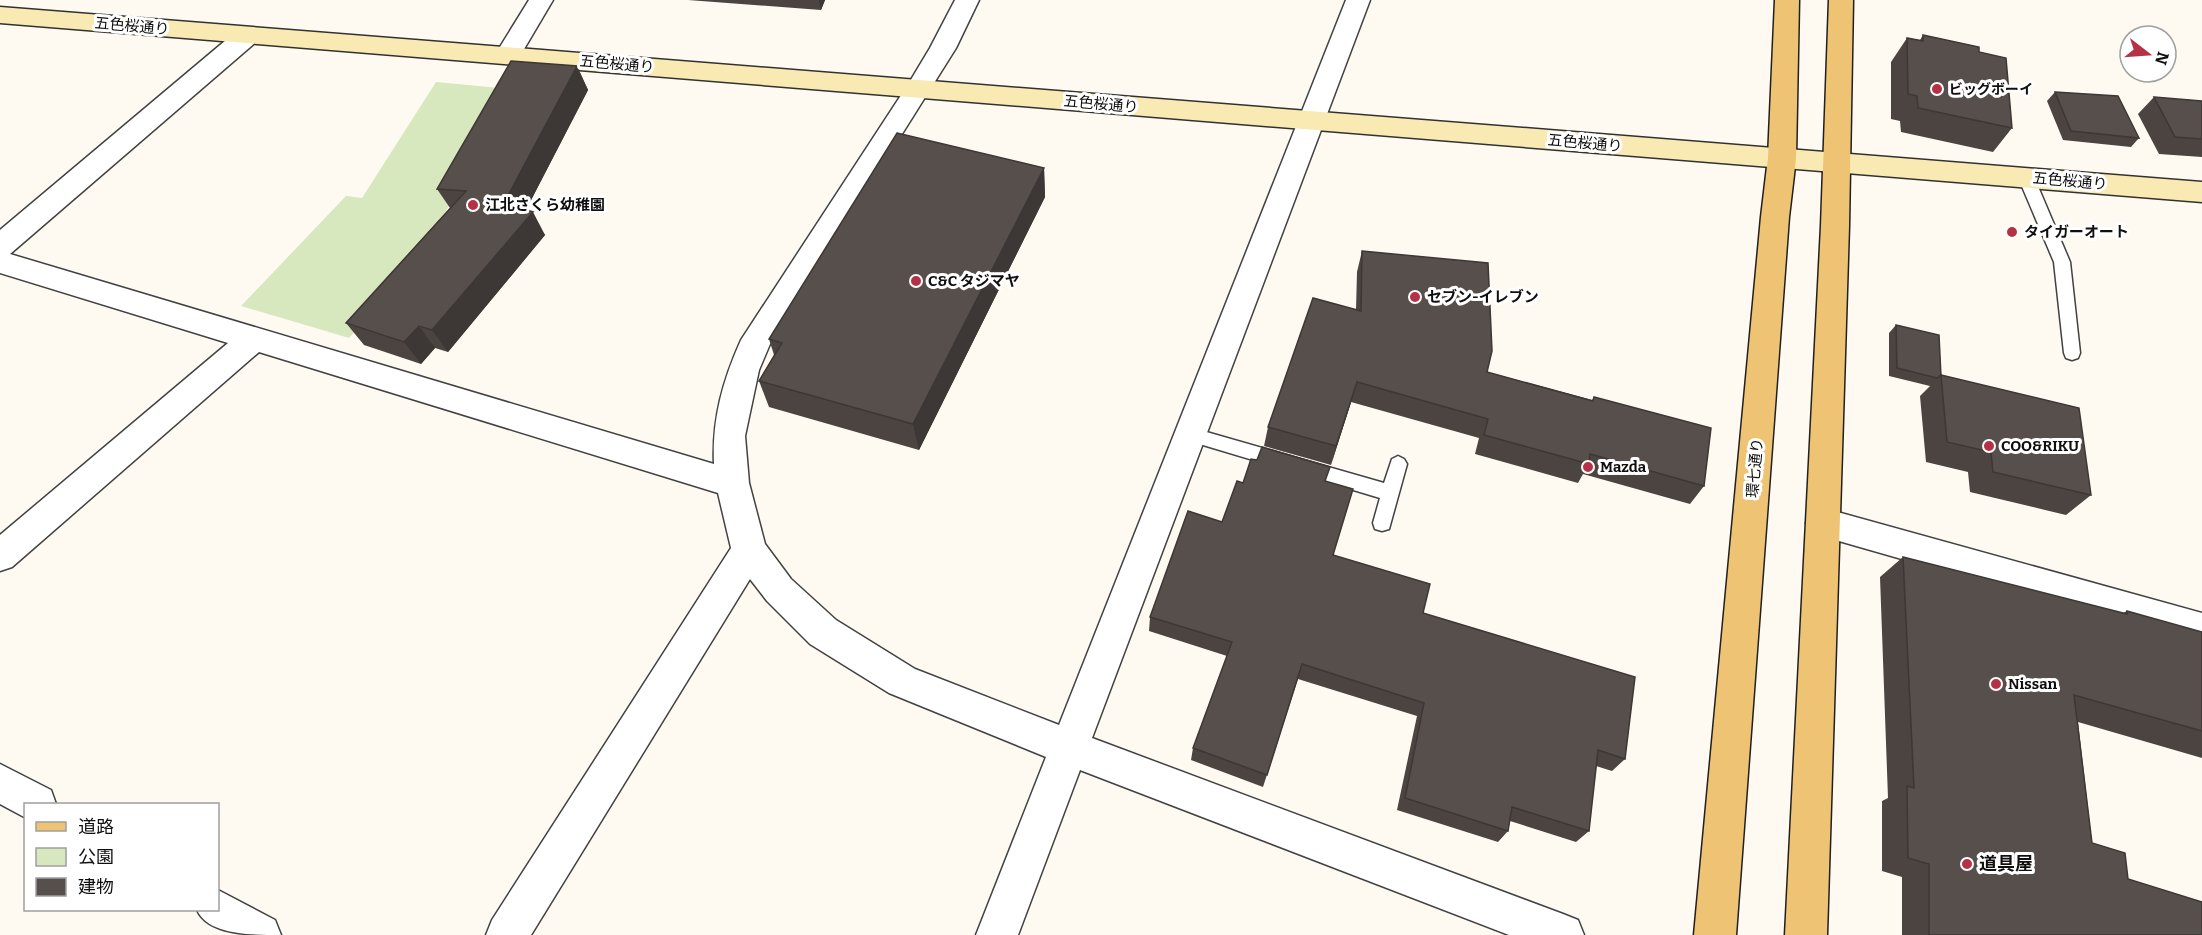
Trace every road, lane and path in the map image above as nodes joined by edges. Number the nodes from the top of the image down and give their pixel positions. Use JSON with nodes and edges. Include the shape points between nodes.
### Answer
{"nodes":[{"id":1,"x":541,"y":0,"type":"edge"},
{"id":2,"x":967,"y":0,"type":"edge"},
{"id":3,"x":1358,"y":0,"type":"edge"},
{"id":4,"x":1787,"y":0,"type":"edge"},
{"id":5,"x":1841,"y":0,"type":"edge"},
{"id":6,"x":0,"y":15,"type":"edge"},
{"id":7,"x":247,"y":36,"type":"junction"},
{"id":8,"x":508,"y":55,"type":"junction"},
{"id":9,"x":918,"y":89,"type":"junction"},
{"id":10,"x":1313,"y":121,"type":"junction"},
{"id":11,"x":1782,"y":158,"type":"junction"},
{"id":12,"x":1837,"y":162,"type":"junction"},
{"id":13,"x":2026,"y":177,"type":"junction"},
{"id":14,"x":2202,"y":192,"type":"edge"},
{"id":15,"x":0,"y":246,"type":"edge"},
{"id":16,"x":0,"y":262,"type":"edge"},
{"id":17,"x":255,"y":338,"type":"junction"},
{"id":18,"x":2072,"y":353,"type":"dead end"},
{"id":19,"x":1189,"y":434,"type":"junction"},
{"id":20,"x":1398,"y":464,"type":"dead end"},
{"id":21,"x":732,"y":483,"type":"junction"},
{"id":22,"x":1390,"y":493,"type":"junction"},
{"id":23,"x":1382,"y":523,"type":"dead end"},
{"id":24,"x":1823,"y":523,"type":"junction"},
{"id":25,"x":749,"y":550,"type":"junction"},
{"id":26,"x":0,"y":556,"type":"edge"},
{"id":27,"x":2202,"y":629,"type":"edge"},
{"id":28,"x":1068,"y":747,"type":"junction"},
{"id":29,"x":0,"y":783,"type":"edge"},
{"id":30,"x":35,"y":803,"type":"edge"},
{"id":31,"x":219,"y":910,"type":"edge"},
{"id":32,"x":260,"y":935,"type":"edge"},
{"id":33,"x":507,"y":935,"type":"edge"},
{"id":34,"x":997,"y":935,"type":"edge"},
{"id":35,"x":1563,"y":935,"type":"edge"},
{"id":36,"x":1715,"y":935,"type":"edge"},
{"id":37,"x":1806,"y":935,"type":"edge"}],
"edges":[{"from":1,"to":8,"type":"street"},
{"from":2,"to":9,"type":"street"},
{"from":3,"to":10,"type":"street"},
{"from":4,"to":11,"type":"main road","name":"環七通り"},
{"from":5,"to":12,"type":"main road"},
{"from":6,"to":7,"type":"street","name":"五色桜通り"},
{"from":7,"to":8,"type":"street","name":"五色桜通り"},
{"from":7,"to":15,"type":"street"},
{"from":8,"to":9,"type":"street","name":"五色桜通り"},
{"from":9,"to":10,"type":"street","name":"五色桜通り"},
{"from":9,"to":21,"type":"street","via":[[756,340],[734,404],[729,436]]},
{"from":10,"to":11,"type":"street","name":"五色桜通り"},
{"from":10,"to":19,"type":"street"},
{"from":11,"to":12,"type":"street","name":"五色桜通り"},
{"from":11,"to":36,"type":"main road","name":"環七通り"},
{"from":12,"to":13,"type":"street","name":"五色桜通り"},
{"from":12,"to":24,"type":"main road"},
{"from":13,"to":14,"type":"street","name":"五色桜通り"},
{"from":13,"to":18,"type":"lane","via":[[2062,262]]},
{"from":16,"to":17,"type":"street"},
{"from":17,"to":21,"type":"street"},
{"from":17,"to":26,"type":"street"},
{"from":19,"to":22,"type":"lane"},
{"from":19,"to":28,"type":"street"},
{"from":20,"to":22,"type":"lane"},
{"from":21,"to":25,"type":"street"},
{"from":22,"to":23,"type":"lane"},
{"from":24,"to":27,"type":"street"},
{"from":24,"to":37,"type":"main road"},
{"from":25,"to":28,"type":"street","via":[[786,597],[823,632],[860,657],[902,681]]},
{"from":25,"to":33,"type":"street"},
{"from":28,"to":34,"type":"street"},
{"from":28,"to":35,"type":"street"},
{"from":29,"to":30,"type":"street"},
{"from":31,"to":32,"type":"street"}]}
